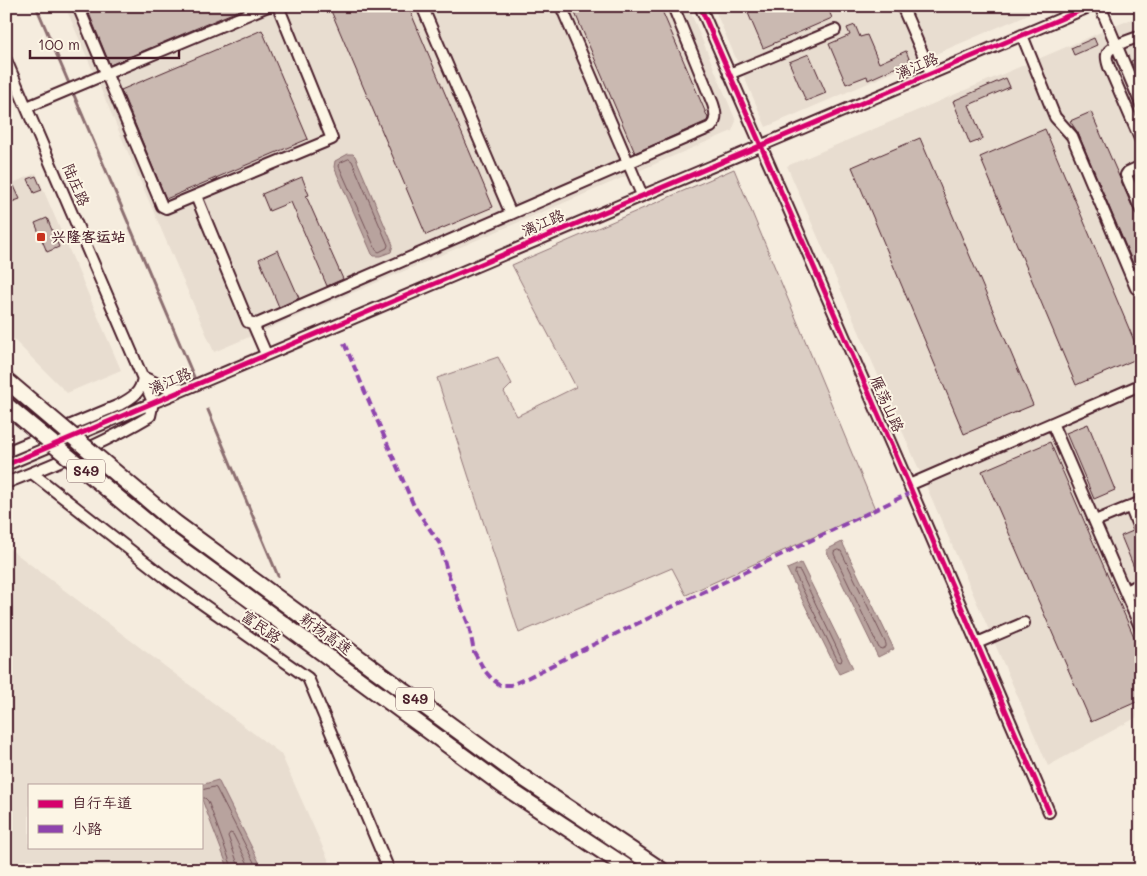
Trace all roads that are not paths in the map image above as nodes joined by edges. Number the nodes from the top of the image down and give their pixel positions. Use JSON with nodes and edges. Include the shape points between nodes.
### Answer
{"nodes":[{"id":1,"x":78,"y":6,"type":"edge"},
{"id":2,"x":268,"y":6,"type":"edge"},
{"id":3,"x":278,"y":6,"type":"edge"},
{"id":4,"x":422,"y":6,"type":"edge"},
{"id":5,"x":561,"y":6,"type":"edge"},
{"id":6,"x":673,"y":6,"type":"edge"},
{"id":7,"x":700,"y":6,"type":"edge"},
{"id":8,"x":902,"y":6,"type":"edge"},
{"id":9,"x":1100,"y":6,"type":"edge"},
{"id":10,"x":1085,"y":7,"type":"edge"},
{"id":11,"x":835,"y":30,"type":"dead end"},
{"id":12,"x":1022,"y":35,"type":"junction"},
{"id":13,"x":1141,"y":36,"type":"edge"},
{"id":14,"x":1116,"y":46,"type":"junction"},
{"id":15,"x":6,"y":60,"type":"edge"},
{"id":16,"x":931,"y":73,"type":"junction"},
{"id":17,"x":106,"y":74,"type":"junction"},
{"id":18,"x":729,"y":74,"type":"junction"},
{"id":19,"x":1141,"y":104,"type":"edge"},
{"id":20,"x":26,"y":107,"type":"junction"},
{"id":21,"x":1141,"y":142,"type":"edge"},
{"id":22,"x":759,"y":145,"type":"junction"},
{"id":23,"x":629,"y":163,"type":"junction"},
{"id":24,"x":1141,"y":166,"type":"edge"},
{"id":25,"x":642,"y":195,"type":"junction"},
{"id":26,"x":196,"y":196,"type":"junction"},
{"id":27,"x":1141,"y":210,"type":"edge"},
{"id":28,"x":512,"y":214,"type":"junction"},
{"id":29,"x":1136,"y":288,"type":"dead end"},
{"id":30,"x":253,"y":324,"type":"junction"},
{"id":31,"x":266,"y":354,"type":"junction"},
{"id":32,"x":143,"y":377,"type":"junction"},
{"id":33,"x":6,"y":380,"type":"edge"},
{"id":34,"x":188,"y":387,"type":"junction"},
{"id":35,"x":1141,"y":388,"type":"edge"},
{"id":36,"x":153,"y":402,"type":"junction"},
{"id":37,"x":6,"y":405,"type":"edge"},
{"id":38,"x":1052,"y":423,"type":"junction"},
{"id":39,"x":6,"y":452,"type":"edge"},
{"id":40,"x":6,"y":465,"type":"edge"},
{"id":41,"x":32,"y":473,"type":"junction"},
{"id":42,"x":6,"y":483,"type":"edge"},
{"id":43,"x":909,"y":485,"type":"junction"},
{"id":44,"x":1141,"y":502,"type":"edge"},
{"id":45,"x":1130,"y":506,"type":"junction"},
{"id":46,"x":1095,"y":521,"type":"junction"},
{"id":47,"x":1141,"y":533,"type":"edge"},
{"id":48,"x":1141,"y":584,"type":"edge"},
{"id":49,"x":1124,"y":591,"type":"junction"},
{"id":50,"x":1024,"y":623,"type":"dead end"},
{"id":51,"x":1141,"y":628,"type":"edge"},
{"id":52,"x":977,"y":643,"type":"junction"},
{"id":53,"x":1049,"y":812,"type":"dead end"},
{"id":54,"x":389,"y":870,"type":"edge"},
{"id":55,"x":632,"y":870,"type":"edge"},
{"id":56,"x":661,"y":870,"type":"edge"}],
"edges":[{"from":1,"to":17,"type":"street"},
{"from":2,"to":17,"type":"street"},
{"from":3,"to":26,"type":"street","via":[[332,139]]},
{"from":4,"to":28,"type":"street"},
{"from":5,"to":23,"type":"street"},
{"from":6,"to":23,"type":"street","via":[[716,117],[705,131]]},
{"from":7,"to":18,"type":"street","name":"雁荡山路"},
{"from":8,"to":16,"type":"street"},
{"from":9,"to":14,"type":"street"},
{"from":10,"to":12,"type":"street","name":"漓江路"},
{"from":11,"to":18,"type":"street"},
{"from":12,"to":16,"type":"street","name":"漓江路"},
{"from":12,"to":29,"type":"street","via":[[1055,117],[1072,136]]},
{"from":13,"to":14,"type":"street"},
{"from":14,"to":19,"type":"street"},
{"from":14,"to":21,"type":"street","via":[[1109,50],[1108,63]]},
{"from":15,"to":20,"type":"street","name":"陆庄路"},
{"from":16,"to":22,"type":"street","name":"漓江路"},
{"from":17,"to":20,"type":"street"},
{"from":17,"to":26,"type":"street","via":[[162,206],[166,208]]},
{"from":18,"to":22,"type":"street","name":"雁荡山路"},
{"from":20,"to":32,"type":"street","name":"陆庄路"},
{"from":22,"to":25,"type":"street","name":"漓江路"},
{"from":22,"to":43,"type":"street","name":"雁荡山路"},
{"from":23,"to":25,"type":"street"},
{"from":23,"to":28,"type":"street"},
{"from":24,"to":27,"type":"street","via":[[1126,175]]},
{"from":25,"to":31,"type":"street","name":"漓江路"},
{"from":26,"to":30,"type":"street","via":[[248,322]]},
{"from":28,"to":30,"type":"street"},
{"from":30,"to":31,"type":"street"},
{"from":31,"to":34,"type":"street","name":"漓江路"},
{"from":32,"to":34,"type":"street","via":[[167,388]]},
{"from":32,"to":36,"type":"street","name":"陆庄路"},
{"from":32,"to":39,"type":"street","via":[[141,388],[119,406]]},
{"from":33,"to":56,"type":"highway","name":"新扬高速","number":"S49","bridge":true,"via":[[174,522],[513,771]]},
{"from":34,"to":36,"type":"street","name":"漓江路"},
{"from":35,"to":38,"type":"street","via":[[1140,385]]},
{"from":36,"to":40,"type":"street","name":"漓江路"},
{"from":36,"to":41,"type":"street","via":[[150,416]]},
{"from":37,"to":55,"type":"highway","name":"新扬高速","number":"S49","bridge":true,"via":[[165,537],[505,787]]},
{"from":38,"to":43,"type":"street"},
{"from":38,"to":46,"type":"street"},
{"from":41,"to":42,"type":"street"},
{"from":41,"to":54,"type":"street","name":"富民路","via":[[167,579],[308,678]]},
{"from":43,"to":52,"type":"street","name":"雁荡山路"},
{"from":44,"to":45,"type":"street"},
{"from":45,"to":46,"type":"street"},
{"from":45,"to":47,"type":"street"},
{"from":46,"to":49,"type":"street"},
{"from":48,"to":49,"type":"street"},
{"from":49,"to":51,"type":"street"},
{"from":50,"to":52,"type":"street"},
{"from":52,"to":53,"type":"street","name":"雁荡山路"}]}
